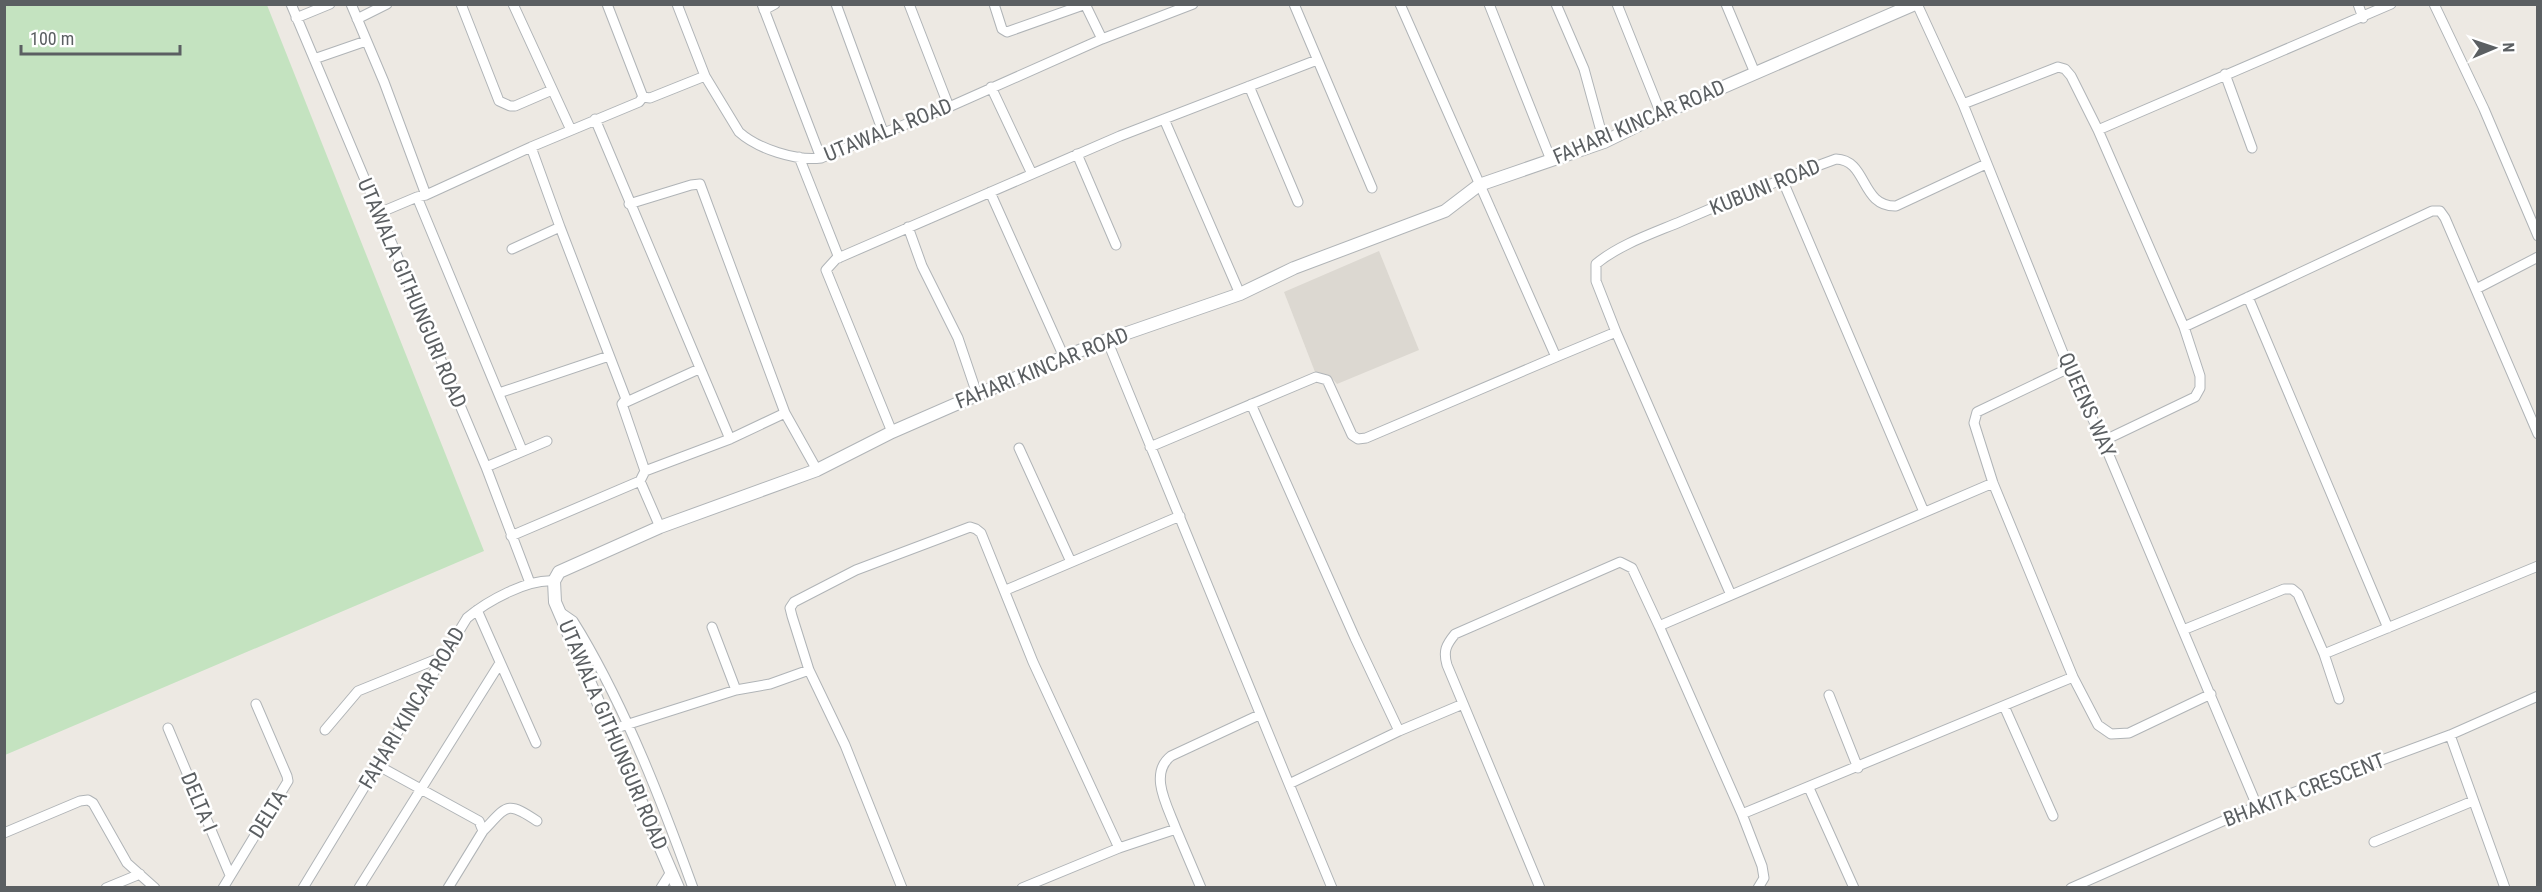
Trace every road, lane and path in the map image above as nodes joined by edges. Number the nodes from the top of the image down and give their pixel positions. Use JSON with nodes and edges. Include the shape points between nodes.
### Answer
{"nodes":[{"id":1,"x":291,"y":4,"type":"edge"},
{"id":2,"x":330,"y":4,"type":"edge"},
{"id":3,"x":351,"y":4,"type":"edge"},
{"id":4,"x":387,"y":4,"type":"edge"},
{"id":5,"x":461,"y":4,"type":"edge"},
{"id":6,"x":513,"y":4,"type":"edge"},
{"id":7,"x":607,"y":4,"type":"edge"},
{"id":8,"x":677,"y":4,"type":"edge"},
{"id":9,"x":776,"y":4,"type":"edge"},
{"id":10,"x":836,"y":4,"type":"edge"},
{"id":11,"x":909,"y":4,"type":"edge"},
{"id":12,"x":994,"y":4,"type":"edge"},
{"id":13,"x":1193,"y":4,"type":"edge"},
{"id":14,"x":1294,"y":4,"type":"edge"},
{"id":15,"x":1400,"y":4,"type":"edge"},
{"id":16,"x":1489,"y":4,"type":"edge"},
{"id":17,"x":1556,"y":4,"type":"edge"},
{"id":18,"x":1617,"y":4,"type":"edge"},
{"id":19,"x":1726,"y":4,"type":"edge"},
{"id":20,"x":1916,"y":4,"type":"edge"},
{"id":21,"x":2358,"y":4,"type":"edge"},
{"id":22,"x":2391,"y":4,"type":"edge"},
{"id":23,"x":2434,"y":4,"type":"edge"},
{"id":24,"x":1086,"y":5,"type":"edge"},
{"id":25,"x":763,"y":8,"type":"edge"},
{"id":26,"x":296,"y":18,"type":"junction"},
{"id":27,"x":357,"y":18,"type":"junction"},
{"id":28,"x":2363,"y":18,"type":"junction"},
{"id":29,"x":1102,"y":39,"type":"junction"},
{"id":30,"x":366,"y":41,"type":"junction"},
{"id":31,"x":314,"y":59,"type":"junction"},
{"id":32,"x":1317,"y":60,"type":"junction"},
{"id":33,"x":1755,"y":73,"type":"junction"},
{"id":34,"x":2225,"y":74,"type":"junction"},
{"id":35,"x":705,"y":76,"type":"junction"},
{"id":36,"x":1249,"y":86,"type":"junction"},
{"id":37,"x":991,"y":87,"type":"junction"},
{"id":38,"x":552,"y":90,"type":"junction"},
{"id":39,"x":643,"y":98,"type":"junction"},
{"id":40,"x":1963,"y":104,"type":"junction"},
{"id":41,"x":949,"y":107,"type":"junction"},
{"id":42,"x":1661,"y":114,"type":"junction"},
{"id":43,"x":595,"y":119,"type":"junction"},
{"id":44,"x":1164,"y":119,"type":"junction"},
{"id":45,"x":571,"y":130,"type":"junction"},
{"id":46,"x":2098,"y":130,"type":"junction"},
{"id":47,"x":883,"y":132,"type":"junction"},
{"id":48,"x":1604,"y":142,"type":"junction"},
{"id":49,"x":531,"y":147,"type":"junction"},
{"id":50,"x":2252,"y":148,"type":"dead end"},
{"id":51,"x":1077,"y":154,"type":"junction"},
{"id":52,"x":799,"y":157,"type":"junction"},
{"id":53,"x":821,"y":158,"type":"junction"},
{"id":54,"x":1551,"y":160,"type":"junction"},
{"id":55,"x":1986,"y":164,"type":"junction"},
{"id":56,"x":1032,"y":174,"type":"junction"},
{"id":57,"x":1782,"y":179,"type":"junction"},
{"id":58,"x":1479,"y":185,"type":"junction"},
{"id":59,"x":1372,"y":188,"type":"dead end"},
{"id":60,"x":990,"y":192,"type":"junction"},
{"id":61,"x":421,"y":196,"type":"junction"},
{"id":62,"x":1298,"y":202,"type":"dead end"},
{"id":63,"x":629,"y":204,"type":"junction"},
{"id":64,"x":379,"y":213,"type":"junction"},
{"id":65,"x":560,"y":227,"type":"junction"},
{"id":66,"x":908,"y":227,"type":"junction"},
{"id":67,"x":2538,"y":236,"type":"edge"},
{"id":68,"x":1116,"y":245,"type":"dead end"},
{"id":69,"x":512,"y":249,"type":"dead end"},
{"id":70,"x":2538,"y":257,"type":"edge"},
{"id":71,"x":839,"y":258,"type":"junction"},
{"id":72,"x":2476,"y":289,"type":"junction"},
{"id":73,"x":1240,"y":294,"type":"junction"},
{"id":74,"x":2248,"y":297,"type":"junction"},
{"id":75,"x":2184,"y":327,"type":"junction"},
{"id":76,"x":1616,"y":332,"type":"junction"},
{"id":77,"x":1107,"y":340,"type":"junction"},
{"id":78,"x":609,"y":356,"type":"junction"},
{"id":79,"x":1064,"y":357,"type":"junction"},
{"id":80,"x":1556,"y":357,"type":"junction"},
{"id":81,"x":2069,"y":368,"type":"junction"},
{"id":82,"x":699,"y":369,"type":"junction"},
{"id":83,"x":499,"y":393,"type":"junction"},
{"id":84,"x":977,"y":394,"type":"junction"},
{"id":85,"x":622,"y":404,"type":"junction"},
{"id":86,"x":1251,"y":404,"type":"junction"},
{"id":87,"x":784,"y":413,"type":"junction"},
{"id":88,"x":892,"y":432,"type":"junction"},
{"id":89,"x":2538,"y":434,"type":"edge"},
{"id":90,"x":730,"y":439,"type":"junction"},
{"id":91,"x":547,"y":441,"type":"dead end"},
{"id":92,"x":2103,"y":441,"type":"junction"},
{"id":93,"x":1150,"y":447,"type":"junction"},
{"id":94,"x":1019,"y":448,"type":"dead end"},
{"id":95,"x":522,"y":450,"type":"junction"},
{"id":96,"x":486,"y":467,"type":"junction"},
{"id":97,"x":817,"y":470,"type":"junction"},
{"id":98,"x":645,"y":471,"type":"junction"},
{"id":99,"x":640,"y":481,"type":"junction"},
{"id":100,"x":1993,"y":483,"type":"junction"},
{"id":101,"x":1924,"y":512,"type":"junction"},
{"id":102,"x":1180,"y":516,"type":"junction"},
{"id":103,"x":660,"y":527,"type":"junction"},
{"id":104,"x":511,"y":536,"type":"junction"},
{"id":105,"x":1071,"y":562,"type":"junction"},
{"id":106,"x":2538,"y":566,"type":"edge"},
{"id":107,"x":554,"y":581,"type":"junction"},
{"id":108,"x":530,"y":583,"type":"junction"},
{"id":109,"x":1006,"y":590,"type":"junction"},
{"id":110,"x":1731,"y":595,"type":"junction"},
{"id":111,"x":477,"y":610,"type":"junction"},
{"id":112,"x":560,"y":612,"type":"junction"},
{"id":113,"x":1659,"y":626,"type":"junction"},
{"id":114,"x":712,"y":627,"type":"dead end"},
{"id":115,"x":2388,"y":628,"type":"junction"},
{"id":116,"x":2183,"y":630,"type":"junction"},
{"id":117,"x":2324,"y":654,"type":"junction"},
{"id":118,"x":442,"y":657,"type":"junction"},
{"id":119,"x":500,"y":663,"type":"junction"},
{"id":120,"x":809,"y":670,"type":"junction"},
{"id":121,"x":603,"y":673,"type":"junction"},
{"id":122,"x":2073,"y":677,"type":"junction"},
{"id":123,"x":589,"y":679,"type":"junction"},
{"id":124,"x":736,"y":690,"type":"junction"},
{"id":125,"x":2211,"y":694,"type":"junction"},
{"id":126,"x":1829,"y":696,"type":"dead end"},
{"id":127,"x":2538,"y":696,"type":"edge"},
{"id":128,"x":2339,"y":699,"type":"dead end"},
{"id":129,"x":256,"y":704,"type":"dead end"},
{"id":130,"x":1463,"y":704,"type":"junction"},
{"id":131,"x":2004,"y":706,"type":"junction"},
{"id":132,"x":1259,"y":715,"type":"junction"},
{"id":133,"x":629,"y":723,"type":"junction"},
{"id":134,"x":168,"y":728,"type":"dead end"},
{"id":135,"x":325,"y":730,"type":"dead end"},
{"id":136,"x":610,"y":730,"type":"junction"},
{"id":137,"x":1399,"y":730,"type":"junction"},
{"id":138,"x":2450,"y":735,"type":"junction"},
{"id":139,"x":536,"y":743,"type":"dead end"},
{"id":140,"x":377,"y":765,"type":"junction"},
{"id":141,"x":1858,"y":768,"type":"junction"},
{"id":142,"x":1289,"y":784,"type":"junction"},
{"id":143,"x":1809,"y":788,"type":"junction"},
{"id":144,"x":421,"y":789,"type":"junction"},
{"id":145,"x":2473,"y":801,"type":"junction"},
{"id":146,"x":2257,"y":806,"type":"junction"},
{"id":147,"x":1742,"y":814,"type":"junction"},
{"id":148,"x":2053,"y":816,"type":"dead end"},
{"id":149,"x":537,"y":821,"type":"dead end"},
{"id":150,"x":1176,"y":829,"type":"junction"},
{"id":151,"x":483,"y":831,"type":"junction"},
{"id":152,"x":4,"y":833,"type":"edge"},
{"id":153,"x":674,"y":834,"type":"junction"},
{"id":154,"x":658,"y":841,"type":"junction"},
{"id":155,"x":2374,"y":842,"type":"dead end"},
{"id":156,"x":1119,"y":848,"type":"junction"},
{"id":157,"x":671,"y":872,"type":"junction"},
{"id":158,"x":140,"y":874,"type":"junction"},
{"id":159,"x":230,"y":875,"type":"junction"},
{"id":160,"x":2076,"y":887,"type":"edge"},
{"id":161,"x":106,"y":888,"type":"edge"},
{"id":162,"x":155,"y":888,"type":"edge"},
{"id":163,"x":223,"y":888,"type":"edge"},
{"id":164,"x":303,"y":888,"type":"edge"},
{"id":165,"x":359,"y":888,"type":"edge"},
{"id":166,"x":448,"y":888,"type":"edge"},
{"id":167,"x":660,"y":888,"type":"edge"},
{"id":168,"x":678,"y":888,"type":"edge"},
{"id":169,"x":693,"y":888,"type":"edge"},
{"id":170,"x":902,"y":888,"type":"edge"},
{"id":171,"x":1022,"y":888,"type":"edge"},
{"id":172,"x":1201,"y":888,"type":"edge"},
{"id":173,"x":1332,"y":888,"type":"edge"},
{"id":174,"x":1540,"y":888,"type":"edge"},
{"id":175,"x":1758,"y":888,"type":"edge"},
{"id":176,"x":1854,"y":888,"type":"edge"},
{"id":177,"x":2505,"y":888,"type":"edge"}],
"edges":[{"from":1,"to":26,"type":"street","name":"UTAWALA GITHUNGURI ROAD"},
{"from":2,"to":26,"type":"street"},
{"from":3,"to":27,"type":"street"},
{"from":4,"to":27,"type":"street"},
{"from":5,"to":38,"type":"street","via":[[499,101],[510,106]]},
{"from":6,"to":38,"type":"street"},
{"from":7,"to":39,"type":"street"},
{"from":8,"to":35,"type":"street","name":"UTAWALA ROAD"},
{"from":9,"to":25,"type":"street"},
{"from":10,"to":47,"type":"street"},
{"from":11,"to":41,"type":"street"},
{"from":12,"to":24,"type":"street","via":[[1002,29],[1007,32]]},
{"from":13,"to":29,"type":"street","name":"UTAWALA ROAD"},
{"from":14,"to":32,"type":"street"},
{"from":15,"to":58,"type":"street"},
{"from":16,"to":54,"type":"street"},
{"from":17,"to":48,"type":"street","via":[[1584,69]]},
{"from":18,"to":42,"type":"street"},
{"from":19,"to":33,"type":"street"},
{"from":20,"to":33,"type":"street","name":"FAHARI KINCAR ROAD"},
{"from":20,"to":40,"type":"street","name":"QUEENS WAY"},
{"from":21,"to":28,"type":"street"},
{"from":22,"to":28,"type":"street"},
{"from":23,"to":67,"type":"street"},
{"from":24,"to":29,"type":"street"},
{"from":25,"to":53,"type":"street"},
{"from":26,"to":31,"type":"street","name":"UTAWALA GITHUNGURI ROAD"},
{"from":27,"to":30,"type":"street"},
{"from":28,"to":34,"type":"street"},
{"from":29,"to":37,"type":"street","name":"UTAWALA ROAD"},
{"from":30,"to":31,"type":"street"},
{"from":30,"to":61,"type":"street","via":[[384,82]]},
{"from":31,"to":64,"type":"street","name":"UTAWALA GITHUNGURI ROAD"},
{"from":32,"to":36,"type":"street"},
{"from":32,"to":59,"type":"street"},
{"from":33,"to":42,"type":"street","name":"FAHARI KINCAR ROAD"},
{"from":34,"to":46,"type":"street"},
{"from":34,"to":50,"type":"street"},
{"from":35,"to":39,"type":"street"},
{"from":35,"to":52,"type":"street","name":"UTAWALA ROAD","via":[[747,140]]},
{"from":36,"to":44,"type":"street"},
{"from":36,"to":62,"type":"street"},
{"from":37,"to":41,"type":"street","name":"UTAWALA ROAD"},
{"from":37,"to":56,"type":"street"},
{"from":38,"to":45,"type":"street"},
{"from":39,"to":43,"type":"street"},
{"from":40,"to":46,"type":"street","via":[[2058,67],[2071,76]]},
{"from":40,"to":55,"type":"street","name":"QUEENS WAY"},
{"from":41,"to":47,"type":"street","name":"UTAWALA ROAD"},
{"from":42,"to":48,"type":"street","name":"FAHARI KINCAR ROAD"},
{"from":43,"to":45,"type":"street"},
{"from":43,"to":63,"type":"street"},
{"from":44,"to":51,"type":"street"},
{"from":44,"to":73,"type":"street"},
{"from":45,"to":49,"type":"street"},
{"from":46,"to":75,"type":"street"},
{"from":47,"to":53,"type":"street","name":"UTAWALA ROAD"},
{"from":48,"to":54,"type":"street","name":"FAHARI KINCAR ROAD"},
{"from":49,"to":61,"type":"street"},
{"from":49,"to":65,"type":"street"},
{"from":51,"to":56,"type":"street"},
{"from":51,"to":68,"type":"street"},
{"from":52,"to":53,"type":"street","name":"UTAWALA ROAD"},
{"from":52,"to":71,"type":"street"},
{"from":54,"to":58,"type":"street","name":"FAHARI KINCAR ROAD"},
{"from":55,"to":57,"type":"street","name":"KUBUNI ROAD","via":[[1896,206],[1875,201],[1853,165],[1844,160],[1836,159]]},
{"from":55,"to":81,"type":"street","name":"QUEENS WAY"},
{"from":56,"to":60,"type":"street"},
{"from":57,"to":76,"type":"street","name":"KUBUNI ROAD","via":[[1608,254],[1596,264],[1596,281]]},
{"from":57,"to":101,"type":"street"},
{"from":58,"to":73,"type":"street","name":"FAHARI KINCAR ROAD","via":[[1445,211],[1294,268]]},
{"from":58,"to":80,"type":"street"},
{"from":60,"to":66,"type":"street"},
{"from":60,"to":79,"type":"street"},
{"from":61,"to":64,"type":"street"},
{"from":61,"to":83,"type":"street"},
{"from":63,"to":82,"type":"street"},
{"from":63,"to":87,"type":"street","via":[[700,184]]},
{"from":64,"to":96,"type":"street","name":"UTAWALA GITHUNGURI ROAD"},
{"from":65,"to":69,"type":"street"},
{"from":65,"to":78,"type":"street"},
{"from":66,"to":71,"type":"street"},
{"from":66,"to":84,"type":"street","via":[[922,266],[958,338]]},
{"from":70,"to":72,"type":"street"},
{"from":71,"to":88,"type":"street","via":[[826,270]]},
{"from":72,"to":74,"type":"street","via":[[2445,218],[2440,211],[2432,210]]},
{"from":72,"to":89,"type":"street"},
{"from":73,"to":77,"type":"street","name":"FAHARI KINCAR ROAD"},
{"from":74,"to":75,"type":"street"},
{"from":74,"to":115,"type":"street"},
{"from":75,"to":92,"type":"street","via":[[2200,376],[2195,398]]},
{"from":76,"to":80,"type":"street"},
{"from":76,"to":110,"type":"street"},
{"from":77,"to":79,"type":"street","name":"FAHARI KINCAR ROAD"},
{"from":77,"to":93,"type":"street"},
{"from":78,"to":83,"type":"street"},
{"from":78,"to":85,"type":"street","via":[[626,399]]},
{"from":79,"to":84,"type":"street","name":"FAHARI KINCAR ROAD"},
{"from":80,"to":86,"type":"street","via":[[1366,438],[1352,435],[1323,377]]},
{"from":81,"to":92,"type":"street","name":"QUEENS WAY"},
{"from":81,"to":100,"type":"street","via":[[1977,412],[1974,423]]},
{"from":82,"to":85,"type":"street"},
{"from":82,"to":90,"type":"street"},
{"from":83,"to":95,"type":"street"},
{"from":84,"to":88,"type":"street","name":"FAHARI KINCAR ROAD"},
{"from":85,"to":98,"type":"street"},
{"from":86,"to":93,"type":"street"},
{"from":86,"to":137,"type":"street"},
{"from":87,"to":90,"type":"street"},
{"from":87,"to":97,"type":"street"},
{"from":88,"to":97,"type":"street","name":"FAHARI KINCAR ROAD"},
{"from":90,"to":98,"type":"street"},
{"from":91,"to":95,"type":"street"},
{"from":92,"to":116,"type":"street","name":"QUEENS WAY"},
{"from":93,"to":102,"type":"street"},
{"from":94,"to":105,"type":"street"},
{"from":95,"to":96,"type":"street"},
{"from":96,"to":104,"type":"street","name":"UTAWALA GITHUNGURI ROAD"},
{"from":97,"to":103,"type":"street","name":"FAHARI KINCAR ROAD"},
{"from":98,"to":99,"type":"street"},
{"from":99,"to":103,"type":"street"},
{"from":99,"to":104,"type":"street"},
{"from":100,"to":101,"type":"street"},
{"from":100,"to":122,"type":"street"},
{"from":101,"to":110,"type":"street"},
{"from":102,"to":105,"type":"street"},
{"from":102,"to":132,"type":"street"},
{"from":103,"to":107,"type":"street","name":"FAHARI KINCAR ROAD","via":[[580,561],[559,572]]},
{"from":104,"to":108,"type":"street","name":"UTAWALA GITHUNGURI ROAD"},
{"from":105,"to":109,"type":"street"},
{"from":106,"to":115,"type":"street"},
{"from":107,"to":108,"type":"street","name":"FAHARI KINCAR ROAD"},
{"from":107,"to":112,"type":"street","name":"UTAWALA GITHUNGURI ROAD"},
{"from":108,"to":111,"type":"street","name":"FAHARI KINCAR ROAD"},
{"from":109,"to":120,"type":"street","via":[[981,533],[970,527],[856,570],[794,602],[790,608]]},
{"from":109,"to":156,"type":"street","via":[[1034,662]]},
{"from":110,"to":113,"type":"street"},
{"from":111,"to":118,"type":"street","name":"FAHARI KINCAR ROAD","via":[[460,627]]},
{"from":111,"to":119,"type":"street"},
{"from":112,"to":121,"type":"street","via":[[573,621]]},
{"from":112,"to":123,"type":"street","name":"UTAWALA GITHUNGURI ROAD"},
{"from":113,"to":130,"type":"street","via":[[1632,568],[1620,562],[1455,634],[1445,646],[1444,655]]},
{"from":113,"to":147,"type":"street"},
{"from":114,"to":124,"type":"street"},
{"from":115,"to":117,"type":"street"},
{"from":116,"to":117,"type":"street","via":[[2292,589],[2298,594]]},
{"from":116,"to":125,"type":"street","name":"QUEENS WAY"},
{"from":117,"to":128,"type":"street"},
{"from":118,"to":135,"type":"street","via":[[358,691]]},
{"from":118,"to":140,"type":"street","name":"FAHARI KINCAR ROAD"},
{"from":119,"to":139,"type":"street"},
{"from":119,"to":144,"type":"street"},
{"from":120,"to":124,"type":"street","via":[[770,684]]},
{"from":120,"to":170,"type":"street","via":[[845,745]]},
{"from":121,"to":123,"type":"street"},
{"from":121,"to":133,"type":"street"},
{"from":122,"to":125,"type":"street","via":[[2098,725],[2110,734],[2129,732]]},
{"from":122,"to":131,"type":"street"},
{"from":123,"to":136,"type":"street","name":"UTAWALA GITHUNGURI ROAD"},
{"from":124,"to":133,"type":"street"},
{"from":125,"to":146,"type":"street","name":"QUEENS WAY"},
{"from":126,"to":141,"type":"street"},
{"from":127,"to":138,"type":"street","name":"BHAKITA CRESCENT"},
{"from":129,"to":159,"type":"street","name":"DELTA","via":[[288,781]]},
{"from":130,"to":137,"type":"street"},
{"from":130,"to":174,"type":"street"},
{"from":131,"to":141,"type":"street"},
{"from":131,"to":148,"type":"street"},
{"from":132,"to":142,"type":"street"},
{"from":132,"to":150,"type":"street","via":[[1163,762],[1159,778]]},
{"from":133,"to":136,"type":"street"},
{"from":133,"to":153,"type":"street"},
{"from":134,"to":159,"type":"street","name":"DELTA I"},
{"from":136,"to":154,"type":"street","name":"UTAWALA GITHUNGURI ROAD"},
{"from":137,"to":142,"type":"street"},
{"from":138,"to":145,"type":"street"},
{"from":138,"to":146,"type":"street","name":"BHAKITA CRESCENT"},
{"from":140,"to":144,"type":"street"},
{"from":140,"to":164,"type":"street","name":"FAHARI KINCAR ROAD"},
{"from":141,"to":143,"type":"street"},
{"from":142,"to":173,"type":"street"},
{"from":143,"to":147,"type":"street"},
{"from":143,"to":176,"type":"street"},
{"from":144,"to":151,"type":"street","via":[[479,821]]},
{"from":144,"to":165,"type":"street"},
{"from":145,"to":155,"type":"street"},
{"from":145,"to":177,"type":"street"},
{"from":146,"to":160,"type":"street","name":"BHAKITA CRESCENT"},
{"from":147,"to":175,"type":"street","via":[[1762,866],[1764,878]]},
{"from":149,"to":151,"type":"street","via":[[517,807],[510,807]]},
{"from":150,"to":156,"type":"street"},
{"from":150,"to":172,"type":"street"},
{"from":151,"to":166,"type":"street"},
{"from":152,"to":158,"type":"street","via":[[88,800],[127,863]]},
{"from":153,"to":154,"type":"street"},
{"from":153,"to":169,"type":"street"},
{"from":154,"to":157,"type":"street","name":"UTAWALA GITHUNGURI ROAD"},
{"from":156,"to":171,"type":"street"},
{"from":157,"to":167,"type":"street"},
{"from":157,"to":168,"type":"street","name":"UTAWALA GITHUNGURI ROAD"},
{"from":158,"to":161,"type":"street"},
{"from":158,"to":162,"type":"street"},
{"from":159,"to":163,"type":"street","name":"DELTA"}]}
